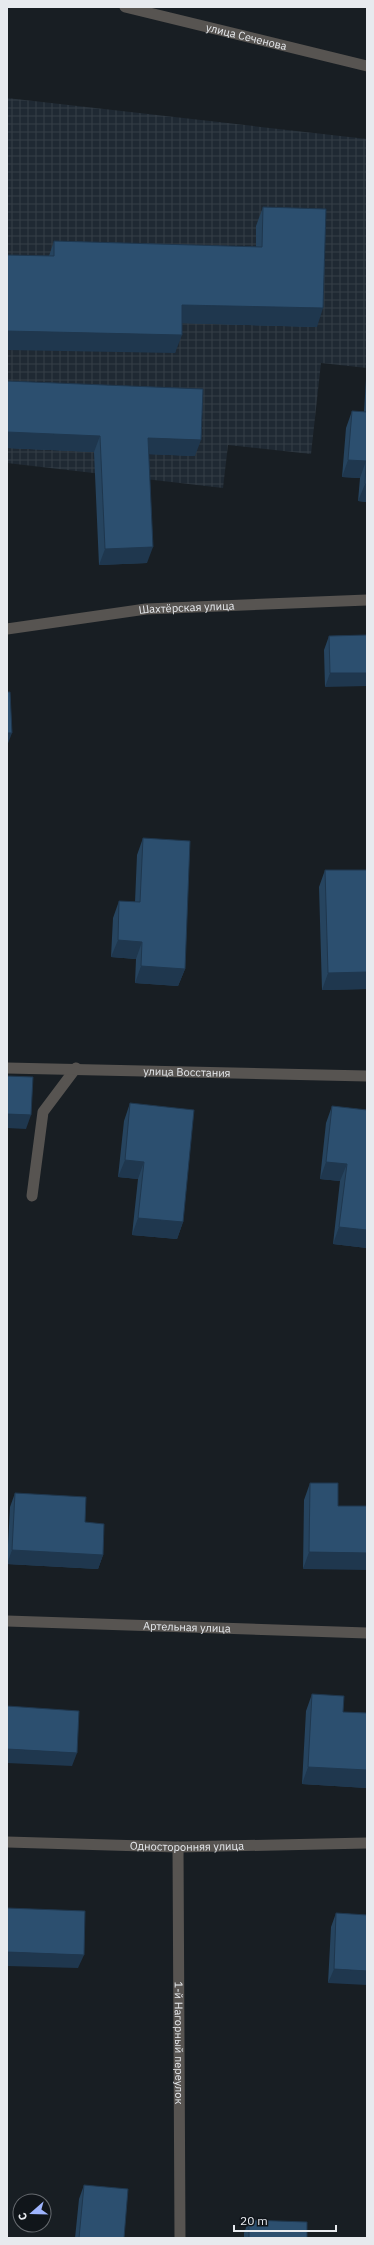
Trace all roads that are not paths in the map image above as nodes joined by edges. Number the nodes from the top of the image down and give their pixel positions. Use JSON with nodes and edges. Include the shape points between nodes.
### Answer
{"nodes":[{"id":1,"x":125,"y":7,"type":"edge"},
{"id":2,"x":367,"y":66,"type":"edge"},
{"id":3,"x":367,"y":600,"type":"edge"},
{"id":4,"x":7,"y":629,"type":"edge"},
{"id":5,"x":7,"y":1068,"type":"edge"},
{"id":6,"x":76,"y":1068,"type":"junction"},
{"id":7,"x":367,"y":1076,"type":"edge"},
{"id":8,"x":32,"y":1196,"type":"dead end"},
{"id":9,"x":7,"y":1621,"type":"edge"},
{"id":10,"x":367,"y":1634,"type":"edge"},
{"id":11,"x":7,"y":1842,"type":"edge"},
{"id":12,"x":367,"y":1843,"type":"edge"},
{"id":13,"x":178,"y":1847,"type":"junction"},
{"id":14,"x":180,"y":2238,"type":"edge"}],
"edges":[{"from":1,"to":2,"type":"street","name":"улица Сеченова"},
{"from":3,"to":4,"type":"street","name":"Шахтёрская улица","via":[[146,609]]},
{"from":5,"to":6,"type":"street","name":"улица Восстания"},
{"from":6,"to":7,"type":"street","name":"улица Восстания"},
{"from":6,"to":8,"type":"street","via":[[43,1112]]},
{"from":9,"to":10,"type":"street","name":"Артельная улица"},
{"from":11,"to":13,"type":"street","name":"Односторонняя улица"},
{"from":12,"to":13,"type":"street","name":"Односторонняя улица"},
{"from":13,"to":14,"type":"street","name":"1-й Нагорный переулок"}]}
